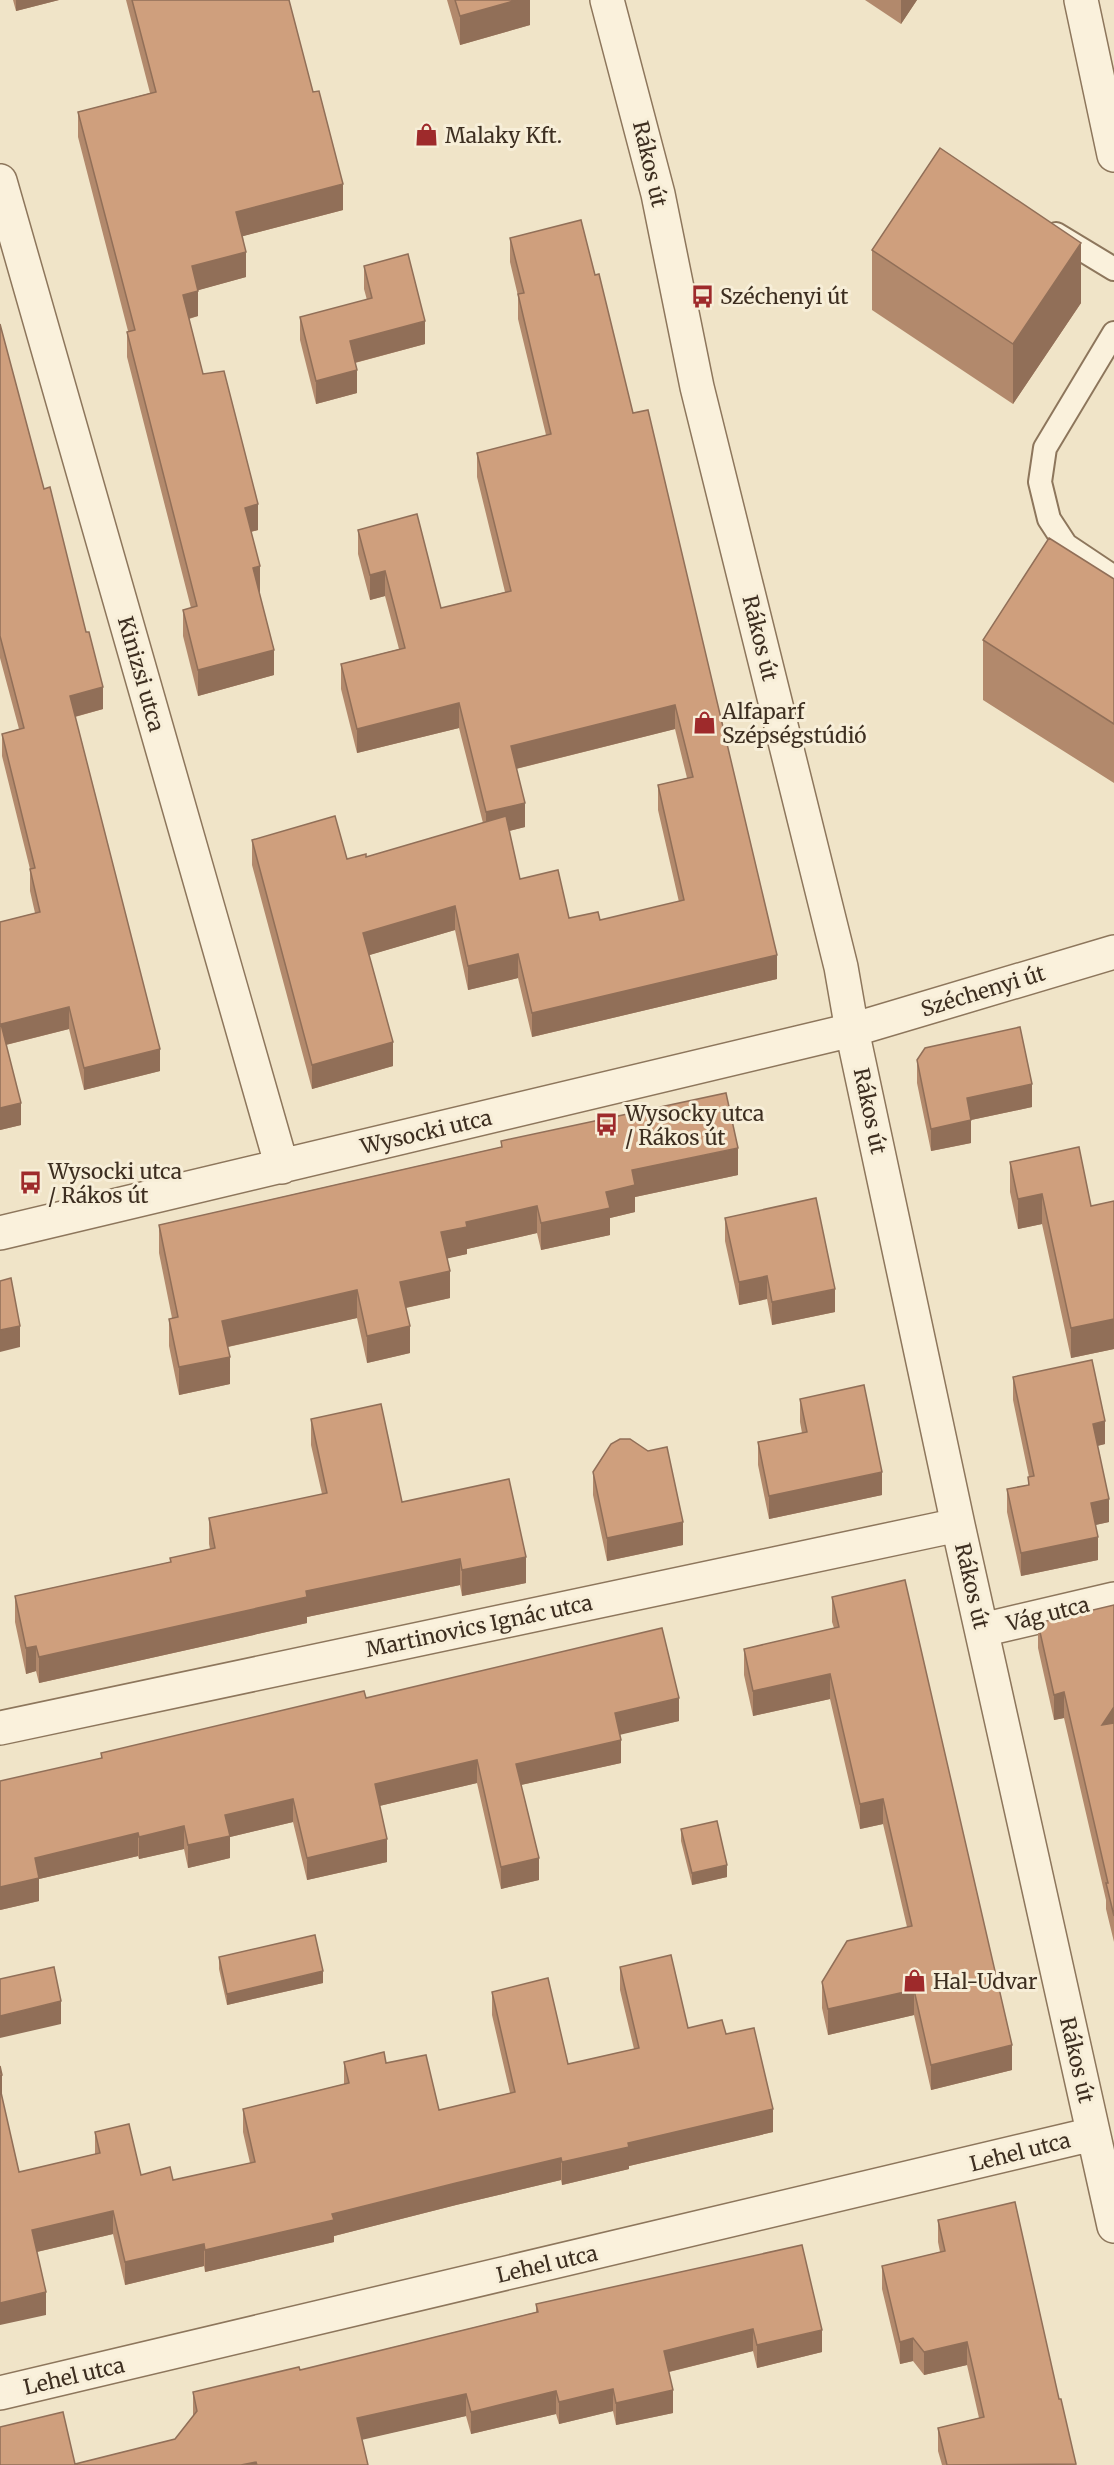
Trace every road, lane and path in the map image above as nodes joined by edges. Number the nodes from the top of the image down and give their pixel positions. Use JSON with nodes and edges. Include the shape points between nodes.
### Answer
{"nodes":[{"id":1,"x":607,"y":0,"type":"edge"},
{"id":2,"x":1081,"y":0,"type":"edge"},
{"id":3,"x":1114,"y":154,"type":"edge"},
{"id":4,"x":0,"y":181,"type":"edge"},
{"id":5,"x":1035,"y":222,"type":"edge"},
{"id":6,"x":1114,"y":269,"type":"edge"},
{"id":7,"x":1114,"y":333,"type":"edge"},
{"id":8,"x":1114,"y":577,"type":"edge"},
{"id":9,"x":1114,"y":952,"type":"edge"},
{"id":10,"x":852,"y":1030,"type":"junction"},
{"id":11,"x":282,"y":1167,"type":"junction"},
{"id":12,"x":0,"y":1233,"type":"edge"},
{"id":13,"x":958,"y":1525,"type":"junction"},
{"id":14,"x":1114,"y":1599,"type":"edge"},
{"id":15,"x":982,"y":1630,"type":"junction"},
{"id":16,"x":0,"y":1728,"type":"edge"},
{"id":17,"x":1094,"y":2134,"type":"junction"},
{"id":18,"x":1112,"y":2211,"type":"edge"},
{"id":19,"x":0,"y":2393,"type":"edge"}],
"edges":[{"from":1,"to":10,"type":"street","name":"Rákos út","via":[[658,194],[697,387],[841,968]]},
{"from":2,"to":3,"type":"street"},
{"from":4,"to":11,"type":"street","name":"Kinizsi utca"},
{"from":5,"to":6,"type":"lane"},
{"from":7,"to":8,"type":"lane","via":[[1046,448],[1040,482],[1049,519],[1066,545]]},
{"from":9,"to":10,"type":"street","name":"Széchenyi út"},
{"from":10,"to":11,"type":"street","name":"Wysocki utca"},
{"from":10,"to":13,"type":"street","name":"Rákos út"},
{"from":11,"to":12,"type":"street","name":"Wysocki utca"},
{"from":13,"to":15,"type":"street","name":"Rákos út"},
{"from":13,"to":16,"type":"street","name":"Martinovics Ignác utca"},
{"from":14,"to":15,"type":"street","name":"Vág utca"},
{"from":15,"to":17,"type":"street","name":"Rákos út"},
{"from":17,"to":18,"type":"street","name":"Rákos út"},
{"from":17,"to":19,"type":"street","name":"Lehel utca"}]}
